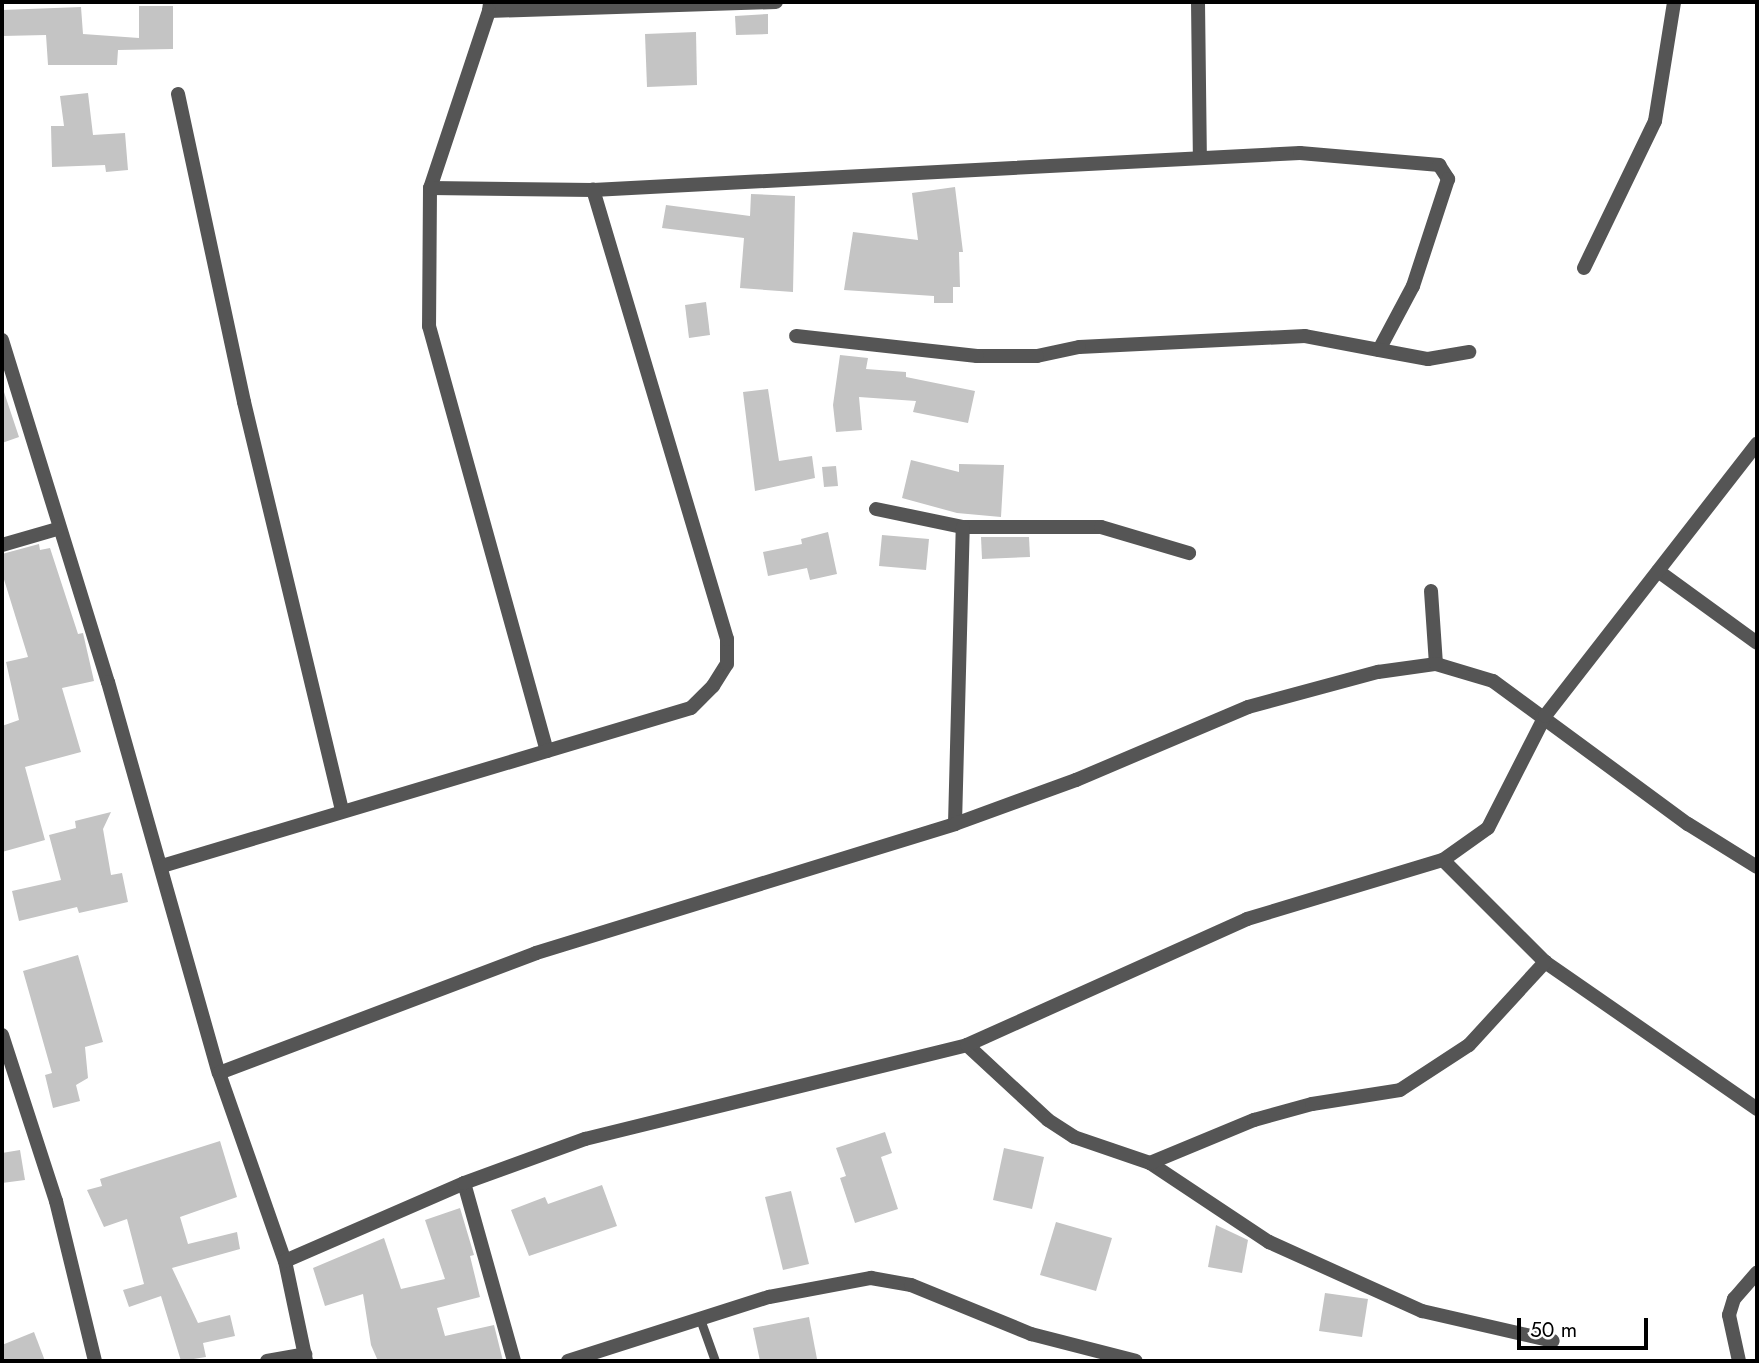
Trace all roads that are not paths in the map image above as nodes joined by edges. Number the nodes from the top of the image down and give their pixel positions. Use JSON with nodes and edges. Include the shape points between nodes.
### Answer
{"nodes":[{"id":1,"x":776,"y":2,"type":"edge"},
{"id":2,"x":1198,"y":2,"type":"edge"},
{"id":3,"x":1674,"y":2,"type":"edge"},
{"id":4,"x":489,"y":6,"type":"edge"},
{"id":5,"x":178,"y":93,"type":"dead end"},
{"id":6,"x":1200,"y":155,"type":"junction"},
{"id":7,"x":430,"y":188,"type":"junction"},
{"id":8,"x":593,"y":190,"type":"junction"},
{"id":9,"x":1584,"y":268,"type":"dead end"},
{"id":10,"x":796,"y":337,"type":"dead end"},
{"id":11,"x":2,"y":340,"type":"edge"},
{"id":12,"x":1379,"y":350,"type":"junction"},
{"id":13,"x":1469,"y":352,"type":"dead end"},
{"id":14,"x":1757,"y":444,"type":"edge"},
{"id":15,"x":876,"y":509,"type":"dead end"},
{"id":16,"x":963,"y":527,"type":"junction"},
{"id":17,"x":57,"y":529,"type":"junction"},
{"id":18,"x":2,"y":545,"type":"edge"},
{"id":19,"x":1189,"y":553,"type":"dead end"},
{"id":20,"x":1658,"y":571,"type":"junction"},
{"id":21,"x":1431,"y":591,"type":"dead end"},
{"id":22,"x":1757,"y":643,"type":"edge"},
{"id":23,"x":1436,"y":664,"type":"junction"},
{"id":24,"x":1545,"y":716,"type":"junction"},
{"id":25,"x":547,"y":751,"type":"junction"},
{"id":26,"x":342,"y":809,"type":"junction"},
{"id":27,"x":956,"y":824,"type":"junction"},
{"id":28,"x":1443,"y":860,"type":"junction"},
{"id":29,"x":162,"y":866,"type":"junction"},
{"id":30,"x":1757,"y":867,"type":"edge"},
{"id":31,"x":1545,"y":962,"type":"junction"},
{"id":32,"x":2,"y":1035,"type":"edge"},
{"id":33,"x":967,"y":1045,"type":"junction"},
{"id":34,"x":5,"y":1057,"type":"edge"},
{"id":35,"x":219,"y":1073,"type":"junction"},
{"id":36,"x":1757,"y":1109,"type":"edge"},
{"id":37,"x":1150,"y":1163,"type":"junction"},
{"id":38,"x":464,"y":1183,"type":"junction"},
{"id":39,"x":285,"y":1261,"type":"junction"},
{"id":40,"x":1757,"y":1273,"type":"edge"},
{"id":41,"x":701,"y":1319,"type":"junction"},
{"id":42,"x":1553,"y":1341,"type":"dead end"},
{"id":43,"x":306,"y":1358,"type":"edge"},
{"id":44,"x":95,"y":1361,"type":"edge"},
{"id":45,"x":267,"y":1361,"type":"edge"},
{"id":46,"x":514,"y":1361,"type":"edge"},
{"id":47,"x":568,"y":1361,"type":"edge"},
{"id":48,"x":715,"y":1361,"type":"edge"},
{"id":49,"x":1136,"y":1361,"type":"edge"},
{"id":50,"x":1739,"y":1361,"type":"edge"}],
"edges":[{"from":1,"to":4,"type":"street"},
{"from":2,"to":6,"type":"street"},
{"from":3,"to":9,"type":"street","via":[[1655,121]]},
{"from":4,"to":7,"type":"street"},
{"from":5,"to":26,"type":"street","via":[[244,402]]},
{"from":6,"to":8,"type":"street","via":[[919,176]]},
{"from":6,"to":12,"type":"street","via":[[1300,153],[1439,165],[1445,171],[1448,179],[1413,286]]},
{"from":7,"to":8,"type":"street"},
{"from":7,"to":25,"type":"street","via":[[428,308],[433,346]]},
{"from":8,"to":25,"type":"street","via":[[703,553],[727,639],[727,664],[705,698],[691,708]]},
{"from":10,"to":12,"type":"street","via":[[977,356],[1037,356],[1079,347],[1305,336]]},
{"from":11,"to":17,"type":"street"},
{"from":12,"to":13,"type":"street","via":[[1428,359]]},
{"from":14,"to":20,"type":"street"},
{"from":15,"to":16,"type":"street"},
{"from":16,"to":19,"type":"street","via":[[1101,527]]},
{"from":16,"to":27,"type":"street"},
{"from":17,"to":18,"type":"street"},
{"from":17,"to":29,"type":"street"},
{"from":20,"to":22,"type":"street"},
{"from":20,"to":24,"type":"street"},
{"from":21,"to":23,"type":"street"},
{"from":23,"to":24,"type":"street","via":[[1486,678]]},
{"from":23,"to":27,"type":"street","via":[[1378,672],[1248,707],[1076,780]]},
{"from":24,"to":28,"type":"street","via":[[1488,828]]},
{"from":24,"to":30,"type":"street","via":[[1688,824]]},
{"from":25,"to":26,"type":"street"},
{"from":26,"to":29,"type":"street"},
{"from":27,"to":35,"type":"street","via":[[536,953]]},
{"from":28,"to":31,"type":"street"},
{"from":28,"to":33,"type":"street","via":[[1247,919]]},
{"from":29,"to":35,"type":"street"},
{"from":31,"to":36,"type":"street"},
{"from":31,"to":37,"type":"street","via":[[1469,1045],[1400,1090],[1312,1104],[1254,1120]]},
{"from":32,"to":34,"type":"street"},
{"from":33,"to":37,"type":"street","via":[[1048,1120],[1074,1137]]},
{"from":33,"to":38,"type":"street","via":[[585,1139]]},
{"from":34,"to":44,"type":"street","via":[[56,1201]]},
{"from":35,"to":39,"type":"street"},
{"from":37,"to":42,"type":"street","via":[[1269,1242],[1410,1306],[1458,1322]]},
{"from":38,"to":39,"type":"street"},
{"from":38,"to":46,"type":"street"},
{"from":39,"to":43,"type":"street"},
{"from":40,"to":50,"type":"street","via":[[1734,1299],[1729,1315]]},
{"from":41,"to":47,"type":"street"},
{"from":41,"to":48,"type":"lane"},
{"from":41,"to":49,"type":"street","via":[[769,1297],[871,1278],[911,1285],[1031,1334]]},
{"from":43,"to":45,"type":"street"}]}
